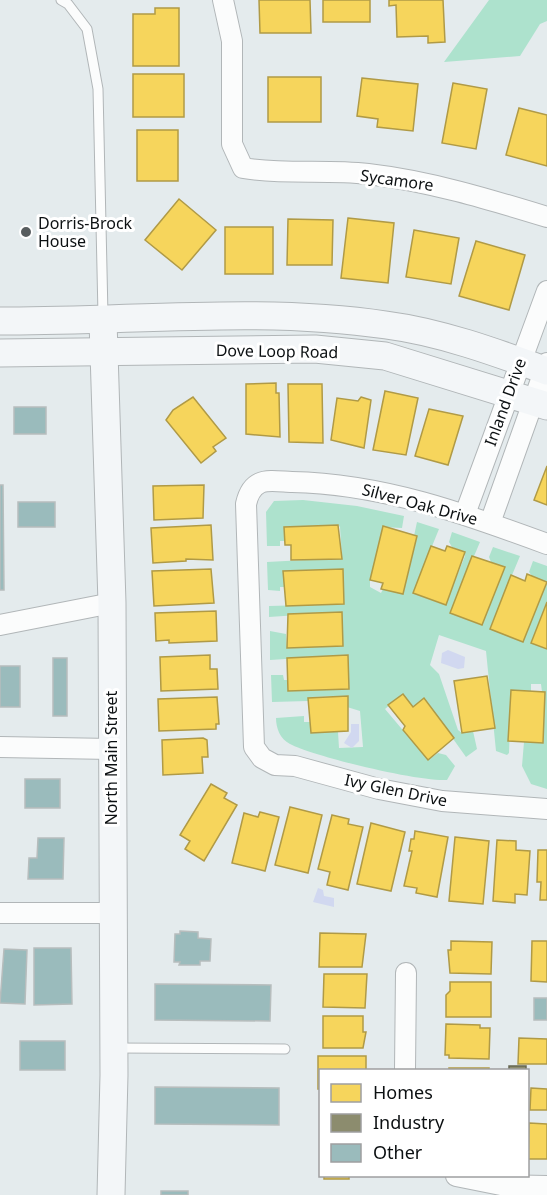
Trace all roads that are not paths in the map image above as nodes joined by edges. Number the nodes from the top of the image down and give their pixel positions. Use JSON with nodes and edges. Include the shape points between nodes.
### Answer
{"nodes":[{"id":1,"x":61,"y":0,"type":"edge"},
{"id":2,"x":223,"y":0,"type":"edge"},
{"id":3,"x":547,"y":217,"type":"edge"},
{"id":4,"x":547,"y":291,"type":"edge"},
{"id":5,"x":0,"y":321,"type":"edge"},
{"id":6,"x":103,"y":321,"type":"junction"},
{"id":7,"x":104,"y":351,"type":"junction"},
{"id":8,"x":0,"y":353,"type":"edge"},
{"id":9,"x":539,"y":367,"type":"edge"},
{"id":10,"x":508,"y":393,"type":"junction"},
{"id":11,"x":541,"y":404,"type":"edge"},
{"id":12,"x":465,"y":514,"type":"junction"},
{"id":13,"x":490,"y":523,"type":"junction"},
{"id":14,"x":547,"y":544,"type":"edge"},
{"id":15,"x":112,"y":603,"type":"junction"},
{"id":16,"x":0,"y":625,"type":"edge"},
{"id":17,"x":0,"y":747,"type":"edge"},
{"id":18,"x":254,"y":747,"type":"joint"},
{"id":19,"x":111,"y":749,"type":"junction"},
{"id":20,"x":547,"y":809,"type":"edge"},
{"id":21,"x":0,"y":913,"type":"edge"},
{"id":22,"x":111,"y":913,"type":"junction"},
{"id":23,"x":406,"y":974,"type":"dead end"},
{"id":24,"x":114,"y":1047,"type":"junction"},
{"id":25,"x":285,"y":1049,"type":"dead end"},
{"id":26,"x":405,"y":1069,"type":"edge"},
{"id":27,"x":461,"y":1183,"type":"edge"},
{"id":28,"x":547,"y":1186,"type":"edge"},
{"id":29,"x":111,"y":1195,"type":"edge"}],
"edges":[{"from":1,"to":6,"type":"lane","via":[[87,29],[98,88]]},
{"from":2,"to":3,"type":"street","name":"Sycamore","via":[[232,41],[232,144],[243,168],[366,174],[459,190]]},
{"from":4,"to":9,"type":"street","name":"Inland Drive"},
{"from":5,"to":6,"type":"main road","name":"Dove Loop Road"},
{"from":6,"to":7,"type":"main road","name":"North Main Street"},
{"from":6,"to":9,"type":"main road","name":"Dove Loop Road","via":[[313,317],[387,325]]},
{"from":7,"to":8,"type":"main road","name":"Dove Loop Road"},
{"from":7,"to":10,"type":"main road","name":"Dove Loop Road","via":[[315,349],[384,356]]},
{"from":7,"to":15,"type":"main road","name":"North Main Street"},
{"from":9,"to":10,"type":"street","name":"Inland Drive"},
{"from":9,"to":11,"type":"street","name":"Inland Drive"},
{"from":10,"to":11,"type":"main road","name":"Dove Loop Road"},
{"from":10,"to":12,"type":"street","name":"Inland Drive"},
{"from":11,"to":13,"type":"street","name":"Inland Drive"},
{"from":12,"to":13,"type":"street","name":"Silver Oak Drive"},
{"from":12,"to":18,"type":"street","name":"Silver Oak Drive","via":[[387,491],[347,485],[262,482],[250,491],[246,504]]},
{"from":13,"to":14,"type":"street","name":"Silver Oak Drive"},
{"from":15,"to":16,"type":"street"},
{"from":15,"to":19,"type":"main road","name":"North Main Street"},
{"from":17,"to":19,"type":"street"},
{"from":18,"to":20,"type":"street","name":"Ivy Glen Drive","via":[[262,758],[275,765],[295,766],[380,789],[442,801]]},
{"from":19,"to":22,"type":"main road","name":"North Main Street"},
{"from":21,"to":22,"type":"street"},
{"from":22,"to":24,"type":"main road","name":"North Main Street"},
{"from":23,"to":26,"type":"street"},
{"from":24,"to":25,"type":"lane"},
{"from":24,"to":29,"type":"main road","name":"North Main Street"},
{"from":27,"to":28,"type":"street"}]}
